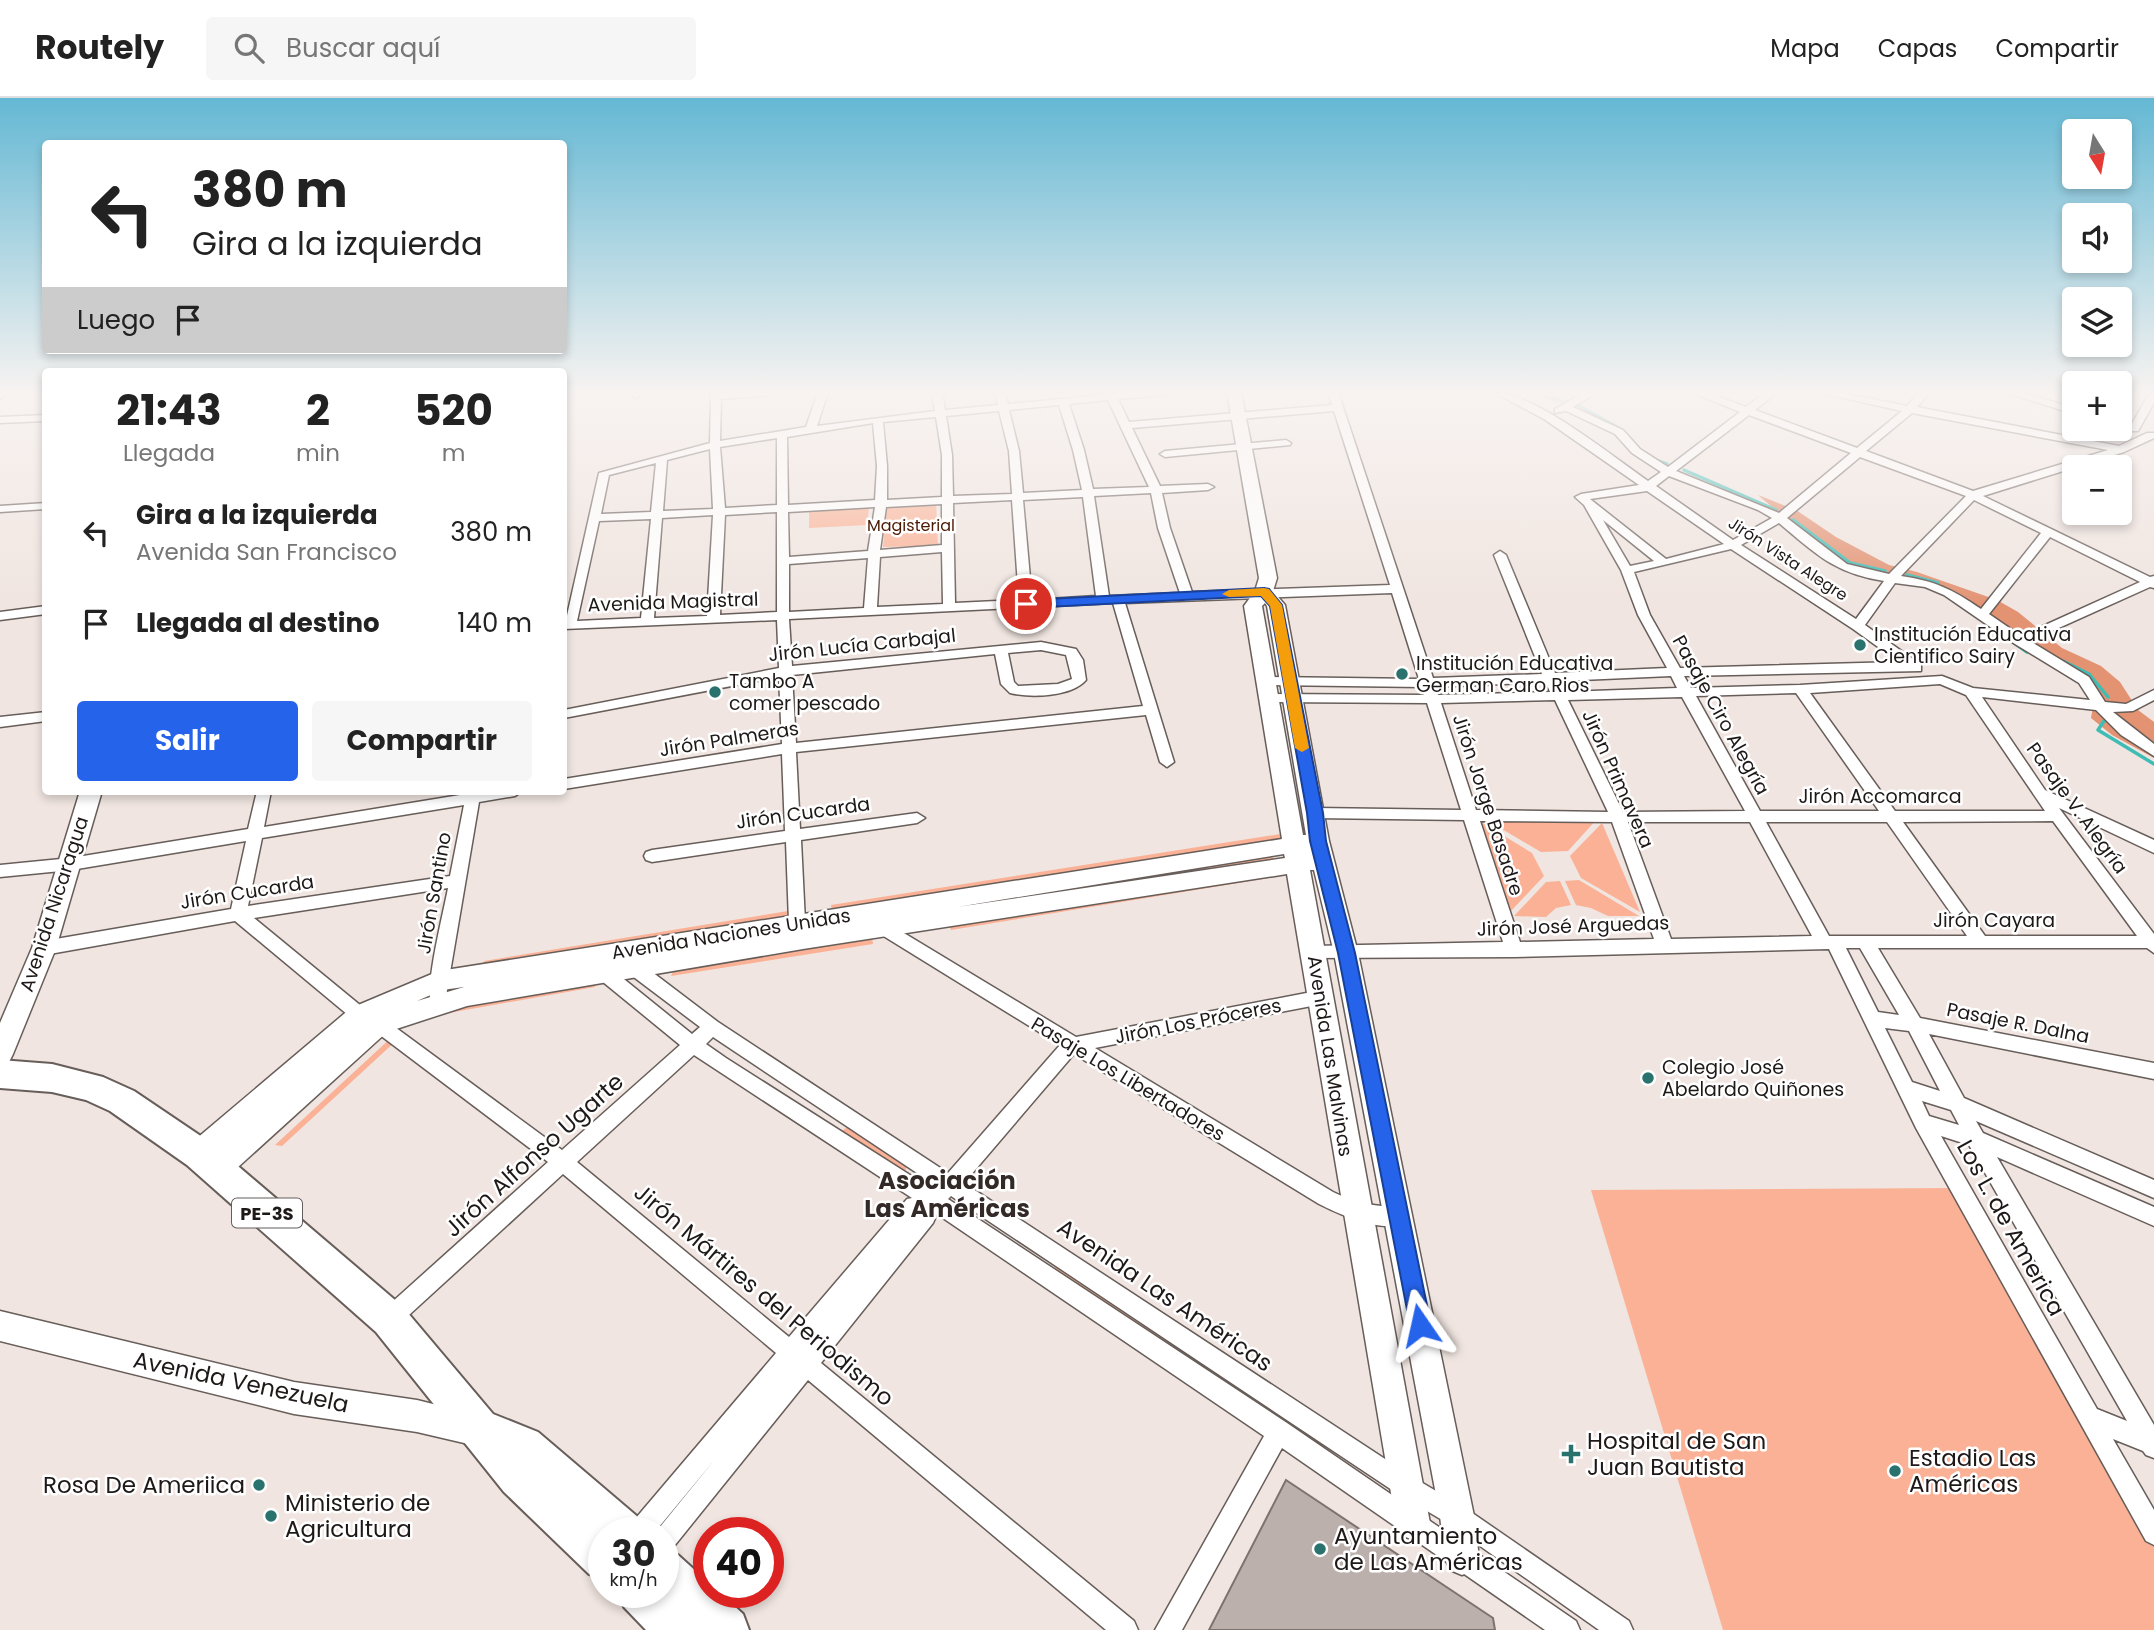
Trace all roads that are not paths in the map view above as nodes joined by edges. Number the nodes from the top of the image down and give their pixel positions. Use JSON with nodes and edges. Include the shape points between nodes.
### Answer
{"nodes":[{"id":1,"x":641,"y":463,"type":"edge"},
{"id":2,"x":662,"y":463,"type":"edge"},
{"id":3,"x":716,"y":463,"type":"edge"},
{"id":4,"x":782,"y":463,"type":"edge"},
{"id":5,"x":882,"y":463,"type":"edge"},
{"id":6,"x":947,"y":463,"type":"edge"},
{"id":7,"x":1015,"y":463,"type":"edge"},
{"id":8,"x":1083,"y":463,"type":"edge"},
{"id":9,"x":1143,"y":463,"type":"edge"},
{"id":10,"x":1245,"y":463,"type":"edge"},
{"id":11,"x":1357,"y":463,"type":"edge"},
{"id":12,"x":1614,"y":463,"type":"edge"},
{"id":13,"x":1654,"y":463,"type":"edge"},
{"id":14,"x":1680,"y":463,"type":"edge"},
{"id":15,"x":1845,"y":463,"type":"edge"},
{"id":16,"x":1892,"y":463,"type":"edge"},
{"id":17,"x":2076,"y":463,"type":"edge"},
{"id":18,"x":1669,"y":472,"type":"junction"},
{"id":19,"x":1208,"y":487,"type":"dead end"},
{"id":20,"x":1648,"y":487,"type":"junction"},
{"id":21,"x":1156,"y":489,"type":"junction"},
{"id":22,"x":1090,"y":492,"type":"junction"},
{"id":23,"x":1973,"y":495,"type":"junction"},
{"id":24,"x":1018,"y":496,"type":"junction"},
{"id":25,"x":946,"y":500,"type":"junction"},
{"id":26,"x":881,"y":503,"type":"junction"},
{"id":27,"x":1589,"y":506,"type":"junction"},
{"id":28,"x":42,"y":507,"type":"edge"},
{"id":29,"x":782,"y":508,"type":"junction"},
{"id":30,"x":719,"y":511,"type":"junction"},
{"id":31,"x":2,"y":513,"type":"edge"},
{"id":32,"x":659,"y":514,"type":"junction"},
{"id":33,"x":594,"y":518,"type":"junction"},
{"id":34,"x":1780,"y":518,"type":"junction"},
{"id":35,"x":2048,"y":532,"type":"junction"},
{"id":36,"x":1733,"y":545,"type":"junction"},
{"id":37,"x":948,"y":548,"type":"junction"},
{"id":38,"x":874,"y":553,"type":"junction"},
{"id":39,"x":1500,"y":555,"type":"dead end"},
{"id":40,"x":785,"y":561,"type":"junction"},
{"id":41,"x":1664,"y":563,"type":"junction"},
{"id":42,"x":1626,"y":569,"type":"junction"},
{"id":43,"x":1893,"y":577,"type":"junction"},
{"id":44,"x":2153,"y":582,"type":"edge"},
{"id":45,"x":1397,"y":589,"type":"junction"},
{"id":46,"x":1264,"y":592,"type":"junction"},
{"id":47,"x":1186,"y":595,"type":"junction"},
{"id":48,"x":1118,"y":599,"type":"junction"},
{"id":49,"x":1103,"y":600,"type":"junction"},
{"id":50,"x":1026,"y":604,"type":"junction"},
{"id":51,"x":949,"y":608,"type":"junction"},
{"id":52,"x":42,"y":611,"type":"edge"},
{"id":53,"x":870,"y":613,"type":"junction"},
{"id":54,"x":1983,"y":614,"type":"junction"},
{"id":55,"x":0,"y":616,"type":"edge"},
{"id":56,"x":783,"y":617,"type":"junction"},
{"id":57,"x":713,"y":620,"type":"junction"},
{"id":58,"x":647,"y":622,"type":"junction"},
{"id":59,"x":567,"y":625,"type":"edge"},
{"id":60,"x":1858,"y":626,"type":"junction"},
{"id":61,"x":2020,"y":641,"type":"junction"},
{"id":62,"x":1001,"y":649,"type":"junction"},
{"id":63,"x":1913,"y":666,"type":"junction"},
{"id":64,"x":786,"y":671,"type":"junction"},
{"id":65,"x":1678,"y":672,"type":"junction"},
{"id":66,"x":1551,"y":679,"type":"junction"},
{"id":67,"x":1942,"y":680,"type":"junction"},
{"id":68,"x":1427,"y":683,"type":"junction"},
{"id":69,"x":1800,"y":689,"type":"junction"},
{"id":70,"x":1279,"y":690,"type":"junction"},
{"id":71,"x":1686,"y":691,"type":"junction"},
{"id":72,"x":1971,"y":692,"type":"junction"},
{"id":73,"x":2154,"y":694,"type":"edge"},
{"id":74,"x":1559,"y":696,"type":"junction"},
{"id":75,"x":1433,"y":699,"type":"junction"},
{"id":76,"x":2100,"y":706,"type":"junction"},
{"id":77,"x":1151,"y":710,"type":"junction"},
{"id":78,"x":567,"y":713,"type":"edge"},
{"id":79,"x":42,"y":717,"type":"edge"},
{"id":80,"x":0,"y":722,"type":"edge"},
{"id":81,"x":789,"y":748,"type":"junction"},
{"id":82,"x":2154,"y":751,"type":"edge"},
{"id":83,"x":1167,"y":762,"type":"dead end"},
{"id":84,"x":567,"y":784,"type":"edge"},
{"id":85,"x":2039,"y":792,"type":"junction"},
{"id":86,"x":90,"y":795,"type":"edge"},
{"id":87,"x":263,"y":795,"type":"edge"},
{"id":88,"x":468,"y":795,"type":"edge"},
{"id":89,"x":473,"y":795,"type":"edge"},
{"id":90,"x":1315,"y":813,"type":"junction"},
{"id":91,"x":1891,"y":815,"type":"junction"},
{"id":92,"x":1472,"y":816,"type":"junction"},
{"id":93,"x":1754,"y":816,"type":"junction"},
{"id":94,"x":2058,"y":816,"type":"junction"},
{"id":95,"x":1618,"y":817,"type":"junction"},
{"id":96,"x":917,"y":818,"type":"dead end"},
{"id":97,"x":255,"y":834,"type":"junction"},
{"id":98,"x":793,"y":836,"type":"junction"},
{"id":99,"x":2154,"y":847,"type":"edge"},
{"id":100,"x":1307,"y":852,"type":"junction"},
{"id":101,"x":652,"y":856,"type":"dead end"},
{"id":102,"x":71,"y":864,"type":"junction"},
{"id":103,"x":0,"y":871,"type":"edge"},
{"id":104,"x":457,"y":881,"type":"junction"},
{"id":105,"x":238,"y":914,"type":"junction"},
{"id":106,"x":878,"y":919,"type":"junction"},
{"id":107,"x":797,"y":922,"type":"junction"},
{"id":108,"x":1979,"y":940,"type":"junction"},
{"id":109,"x":1829,"y":942,"type":"junction"},
{"id":110,"x":1865,"y":942,"type":"junction"},
{"id":111,"x":2153,"y":943,"type":"edge"},
{"id":112,"x":1664,"y":944,"type":"junction"},
{"id":113,"x":44,"y":948,"type":"junction"},
{"id":114,"x":1514,"y":950,"type":"junction"},
{"id":115,"x":1313,"y":953,"type":"junction"},
{"id":116,"x":1346,"y":953,"type":"junction"},
{"id":117,"x":609,"y":963,"type":"junction"},
{"id":118,"x":438,"y":992,"type":"junction"},
{"id":119,"x":1322,"y":997,"type":"junction"},
{"id":120,"x":1873,"y":1019,"type":"junction"},
{"id":121,"x":369,"y":1020,"type":"junction"},
{"id":122,"x":1914,"y":1024,"type":"junction"},
{"id":123,"x":712,"y":1027,"type":"junction"},
{"id":124,"x":692,"y":1045,"type":"junction"},
{"id":125,"x":1071,"y":1045,"type":"junction"},
{"id":126,"x":0,"y":1054,"type":"edge"},
{"id":127,"x":2154,"y":1071,"type":"edge"},
{"id":128,"x":0,"y":1074,"type":"edge"},
{"id":129,"x":1908,"y":1088,"type":"junction"},
{"id":130,"x":1957,"y":1104,"type":"junction"},
{"id":131,"x":1923,"y":1122,"type":"junction"},
{"id":132,"x":1976,"y":1139,"type":"junction"},
{"id":133,"x":207,"y":1161,"type":"junction"},
{"id":134,"x":564,"y":1163,"type":"junction"},
{"id":135,"x":951,"y":1184,"type":"junction"},
{"id":136,"x":2154,"y":1189,"type":"edge"},
{"id":137,"x":933,"y":1200,"type":"junction"},
{"id":138,"x":1356,"y":1212,"type":"junction"},
{"id":139,"x":1399,"y":1216,"type":"junction"},
{"id":140,"x":2154,"y":1217,"type":"edge"},
{"id":141,"x":389,"y":1319,"type":"junction"},
{"id":142,"x":0,"y":1326,"type":"edge"},
{"id":143,"x":798,"y":1358,"type":"junction"},
{"id":144,"x":2090,"y":1418,"type":"junction"},
{"id":145,"x":484,"y":1431,"type":"junction"},
{"id":146,"x":1279,"y":1431,"type":"junction"},
{"id":147,"x":2153,"y":1444,"type":"edge"},
{"id":148,"x":1406,"y":1486,"type":"junction"},
{"id":149,"x":1457,"y":1516,"type":"junction"},
{"id":150,"x":606,"y":1517,"type":"edge"},
{"id":151,"x":653,"y":1517,"type":"edge"},
{"id":152,"x":679,"y":1520,"type":"edge"},
{"id":153,"x":1413,"y":1523,"type":"junction"},
{"id":154,"x":2154,"y":1532,"type":"edge"},
{"id":155,"x":588,"y":1544,"type":"edge"},
{"id":156,"x":1462,"y":1558,"type":"junction"},
{"id":157,"x":679,"y":1585,"type":"edge"},
{"id":158,"x":655,"y":1608,"type":"edge"},
{"id":159,"x":678,"y":1630,"type":"edge"},
{"id":160,"x":727,"y":1630,"type":"edge"},
{"id":161,"x":1125,"y":1630,"type":"edge"},
{"id":162,"x":1168,"y":1630,"type":"edge"},
{"id":163,"x":1567,"y":1630,"type":"edge"},
{"id":164,"x":1620,"y":1630,"type":"edge"}],
"edges":[{"from":1,"to":33,"type":"street","via":[[604,473]]},
{"from":2,"to":32,"type":"street"},
{"from":3,"to":30,"type":"street"},
{"from":4,"to":29,"type":"street"},
{"from":5,"to":26,"type":"street"},
{"from":6,"to":25,"type":"street"},
{"from":7,"to":24,"type":"street"},
{"from":8,"to":22,"type":"street"},
{"from":9,"to":21,"type":"street"},
{"from":10,"to":46,"type":"street","name":"Avenida Las Malvinas","via":[[1267,565]]},
{"from":11,"to":45,"type":"street","name":"Jirón Jorge Basadre"},
{"from":12,"to":20,"type":"street","name":"Jirón Vista Alegre"},
{"from":13,"to":18,"type":"street"},
{"from":14,"to":18,"type":"street"},
{"from":15,"to":34,"type":"street"},
{"from":16,"to":23,"type":"street"},
{"from":17,"to":23,"type":"street"},
{"from":18,"to":20,"type":"street"},
{"from":18,"to":34,"type":"street"},
{"from":19,"to":21,"type":"street"},
{"from":20,"to":27,"type":"street","via":[[1581,497]]},
{"from":20,"to":36,"type":"street","name":"Jirón Vista Alegre"},
{"from":21,"to":22,"type":"street"},
{"from":21,"to":47,"type":"street"},
{"from":22,"to":24,"type":"street"},
{"from":22,"to":49,"type":"street"},
{"from":23,"to":35,"type":"street"},
{"from":23,"to":43,"type":"street"},
{"from":24,"to":25,"type":"street"},
{"from":24,"to":50,"type":"street"},
{"from":25,"to":26,"type":"street"},
{"from":25,"to":37,"type":"street"},
{"from":26,"to":29,"type":"street"},
{"from":26,"to":38,"type":"street"},
{"from":27,"to":41,"type":"street"},
{"from":27,"to":42,"type":"street","name":"Pasaje Ciro Alegría"},
{"from":28,"to":31,"type":"street"},
{"from":29,"to":30,"type":"street"},
{"from":29,"to":40,"type":"street"},
{"from":30,"to":32,"type":"street"},
{"from":30,"to":57,"type":"street"},
{"from":32,"to":33,"type":"street"},
{"from":32,"to":58,"type":"street"},
{"from":33,"to":59,"type":"street"},
{"from":34,"to":36,"type":"street"},
{"from":34,"to":43,"type":"street","via":[[1843,567]]},
{"from":35,"to":44,"type":"street"},
{"from":35,"to":54,"type":"street"},
{"from":36,"to":41,"type":"street"},
{"from":36,"to":60,"type":"street","name":"Jirón Vista Alegre"},
{"from":37,"to":38,"type":"street"},
{"from":37,"to":51,"type":"street"},
{"from":38,"to":40,"type":"street"},
{"from":38,"to":53,"type":"street"},
{"from":39,"to":66,"type":"street","name":"Jirón Primavera"},
{"from":40,"to":56,"type":"street"},
{"from":41,"to":42,"type":"street"},
{"from":42,"to":65,"type":"street","name":"Pasaje Ciro Alegría","via":[[1644,615]]},
{"from":43,"to":54,"type":"street","via":[[1948,592]]},
{"from":43,"to":60,"type":"street"},
{"from":44,"to":61,"type":"street"},
{"from":45,"to":46,"type":"street","name":"Avenida Magistral"},
{"from":45,"to":68,"type":"street","name":"Jirón Jorge Basadre"},
{"from":46,"to":47,"type":"street","name":"Avenida Magistral"},
{"from":46,"to":70,"type":"street","name":"Avenida Las Malvinas","via":[[1253,606]]},
{"from":47,"to":48,"type":"street","name":"Avenida Magistral"},
{"from":48,"to":49,"type":"street","name":"Avenida Magistral"},
{"from":48,"to":77,"type":"street"},
{"from":49,"to":50,"type":"street","name":"Avenida Magistral"},
{"from":50,"to":51,"type":"street","name":"Avenida Magistral"},
{"from":51,"to":53,"type":"street","name":"Avenida Magistral"},
{"from":52,"to":55,"type":"street"},
{"from":53,"to":56,"type":"street","name":"Avenida Magistral"},
{"from":54,"to":61,"type":"street"},
{"from":56,"to":57,"type":"street","name":"Avenida Magistral"},
{"from":56,"to":64,"type":"street"},
{"from":57,"to":58,"type":"street","name":"Avenida Magistral"},
{"from":58,"to":59,"type":"street","name":"Avenida Magistral"},
{"from":60,"to":63,"type":"street","name":"Jirón Vista Alegre"},
{"from":61,"to":76,"type":"street","via":[[2084,680]]},
{"from":62,"to":62,"type":"street","name":"Jirón Lucía Carbajal","via":[[1008,684],[1015,690],[1062,687],[1079,680],[1071,652],[1041,646]]},
{"from":62,"to":64,"type":"street","name":"Jirón Lucía Carbajal"},
{"from":63,"to":65,"type":"street"},
{"from":63,"to":67,"type":"street","name":"Jirón Vista Alegre"},
{"from":64,"to":78,"type":"street","name":"Jirón Lucía Carbajal"},
{"from":64,"to":81,"type":"street"},
{"from":65,"to":66,"type":"street"},
{"from":65,"to":71,"type":"street","name":"Pasaje Ciro Alegría"},
{"from":66,"to":68,"type":"street"},
{"from":66,"to":74,"type":"street","name":"Jirón Primavera"},
{"from":67,"to":69,"type":"street"},
{"from":67,"to":72,"type":"street","name":"Jirón Vista Alegre"},
{"from":68,"to":70,"type":"street"},
{"from":68,"to":75,"type":"street","name":"Jirón Jorge Basadre"},
{"from":69,"to":71,"type":"street"},
{"from":69,"to":91,"type":"street"},
{"from":70,"to":75,"type":"street"},
{"from":70,"to":90,"type":"street","name":"Avenida Las Malvinas"},
{"from":70,"to":100,"type":"street","name":"Avenida Las Malvinas"},
{"from":71,"to":74,"type":"street"},
{"from":71,"to":93,"type":"street","name":"Pasaje Ciro Alegría"},
{"from":72,"to":76,"type":"street","name":"Jirón Vista Alegre"},
{"from":72,"to":85,"type":"street","name":"Pasaje V. Alegría"},
{"from":73,"to":76,"type":"street","name":"Jirón Vista Alegre","via":[[2128,708]]},
{"from":74,"to":75,"type":"street"},
{"from":74,"to":95,"type":"street","name":"Jirón Primavera"},
{"from":75,"to":92,"type":"street","name":"Jirón Jorge Basadre"},
{"from":76,"to":82,"type":"street"},
{"from":77,"to":81,"type":"street","name":"Jirón Palmeras"},
{"from":77,"to":83,"type":"street"},
{"from":79,"to":80,"type":"street"},
{"from":81,"to":84,"type":"street","name":"Jirón Palmeras"},
{"from":81,"to":98,"type":"street"},
{"from":85,"to":94,"type":"street","name":"Pasaje V. Alegría"},
{"from":85,"to":99,"type":"street"},
{"from":86,"to":102,"type":"street","name":"Avenida Nicaragua"},
{"from":87,"to":97,"type":"street"},
{"from":88,"to":97,"type":"street"},
{"from":89,"to":104,"type":"street","name":"Jirón Santino"},
{"from":90,"to":92,"type":"street","name":"Jirón Accomarca"},
{"from":90,"to":100,"type":"street","name":"Avenida Las Malvinas"},
{"from":91,"to":93,"type":"street","name":"Jirón Accomarca"},
{"from":91,"to":94,"type":"street","name":"Jirón Accomarca"},
{"from":91,"to":108,"type":"street"},
{"from":92,"to":95,"type":"street","name":"Jirón Accomarca"},
{"from":92,"to":114,"type":"street","name":"Jirón Jorge Basadre"},
{"from":93,"to":95,"type":"street","name":"Jirón Accomarca"},
{"from":93,"to":109,"type":"street","name":"Pasaje Ciro Alegría"},
{"from":94,"to":111,"type":"street","name":"Pasaje V. Alegría"},
{"from":95,"to":112,"type":"street","name":"Jirón Primavera"},
{"from":96,"to":98,"type":"street","name":"Jirón Cucarda"},
{"from":97,"to":102,"type":"street"},
{"from":97,"to":105,"type":"street"},
{"from":98,"to":101,"type":"street","name":"Jirón Cucarda"},
{"from":98,"to":107,"type":"street"},
{"from":100,"to":106,"type":"street","name":"Avenida Naciones Unidas"},
{"from":100,"to":115,"type":"street","name":"Avenida Las Malvinas"},
{"from":100,"to":116,"type":"street","name":"Avenida Las Malvinas"},
{"from":102,"to":103,"type":"street"},
{"from":102,"to":113,"type":"street","name":"Avenida Nicaragua"},
{"from":104,"to":105,"type":"street","name":"Jirón Cucarda"},
{"from":104,"to":118,"type":"street","name":"Jirón Santino"},
{"from":105,"to":113,"type":"street","name":"Jirón Cucarda"},
{"from":105,"to":121,"type":"street","name":"Jirón Mártires del Periodismo"},
{"from":106,"to":107,"type":"street","name":"Avenida Naciones Unidas"},
{"from":106,"to":117,"type":"street","name":"Avenida Naciones Unidas"},
{"from":106,"to":125,"type":"street","name":"Pasaje Los Libertadores"},
{"from":107,"to":117,"type":"street","name":"Avenida Naciones Unidas"},
{"from":108,"to":110,"type":"street","name":"Jirón Cayara"},
{"from":108,"to":111,"type":"street","name":"Jirón Cayara"},
{"from":109,"to":110,"type":"street","name":"Jirón Cayara"},
{"from":109,"to":112,"type":"street","name":"Jirón José Arguedas"},
{"from":109,"to":120,"type":"street","name":"Los L. de America"},
{"from":110,"to":122,"type":"street","name":"Los L. de America"},
{"from":112,"to":114,"type":"street","name":"Jirón José Arguedas"},
{"from":113,"to":126,"type":"street","name":"Avenida Nicaragua"},
{"from":114,"to":116,"type":"street","name":"Jirón José Arguedas"},
{"from":115,"to":116,"type":"street","name":"Jirón José Arguedas"},
{"from":115,"to":119,"type":"street","name":"Avenida Las Malvinas"},
{"from":116,"to":139,"type":"street","name":"Avenida Las Malvinas"},
{"from":117,"to":118,"type":"street","name":"Avenida Naciones Unidas","via":[[467,996]]},
{"from":117,"to":123,"type":"street","name":"Avenida Las Américas"},
{"from":117,"to":124,"type":"street"},
{"from":118,"to":121,"type":"street","name":"Avenida Naciones Unidas"},
{"from":119,"to":125,"type":"street","name":"Jirón Los Próceres"},
{"from":119,"to":138,"type":"street","name":"Avenida Las Malvinas"},
{"from":120,"to":122,"type":"street","name":"Pasaje R. Dalna"},
{"from":120,"to":129,"type":"street","name":"Los L. de America"},
{"from":121,"to":133,"type":"street","name":"Avenida Naciones Unidas"},
{"from":121,"to":134,"type":"street","name":"Jirón Mártires del Periodismo"},
{"from":122,"to":127,"type":"street","name":"Pasaje R. Dalna"},
{"from":122,"to":130,"type":"street","name":"Los L. de America"},
{"from":123,"to":124,"type":"street","name":"Jirón Alfonso Ugarte"},
{"from":123,"to":135,"type":"street","name":"Avenida Las Américas"},
{"from":124,"to":134,"type":"street","name":"Jirón Alfonso Ugarte"},
{"from":124,"to":137,"type":"street"},
{"from":125,"to":135,"type":"street"},
{"from":125,"to":138,"type":"street","name":"Pasaje Los Libertadores"},
{"from":128,"to":133,"type":"highway","number":"PE-3S","via":[[91,1087],[122,1101]]},
{"from":129,"to":130,"type":"street"},
{"from":129,"to":131,"type":"street","name":"Los L. de America"},
{"from":130,"to":132,"type":"street","name":"Los L. de America"},
{"from":130,"to":136,"type":"street"},
{"from":131,"to":132,"type":"street"},
{"from":131,"to":144,"type":"street","name":"Los L. de America"},
{"from":132,"to":140,"type":"street"},
{"from":132,"to":147,"type":"street","name":"Los L. de America"},
{"from":133,"to":141,"type":"highway","number":"PE-3S"},
{"from":134,"to":141,"type":"street","name":"Jirón Alfonso Ugarte"},
{"from":134,"to":143,"type":"street","name":"Jirón Mártires del Periodismo"},
{"from":135,"to":137,"type":"street"},
{"from":135,"to":148,"type":"street","name":"Avenida Las Américas"},
{"from":137,"to":143,"type":"street","via":[[926,1216]]},
{"from":137,"to":146,"type":"street"},
{"from":138,"to":139,"type":"street","name":"Pasaje Los Libertadores"},
{"from":138,"to":148,"type":"street","name":"Avenida Las Malvinas"},
{"from":139,"to":149,"type":"street","name":"Avenida Las Malvinas"},
{"from":141,"to":145,"type":"highway","number":"PE-3S"},
{"from":142,"to":145,"type":"street","name":"Avenida Venezuela","via":[[293,1398]]},
{"from":143,"to":151,"type":"street"},
{"from":143,"to":152,"type":"street"},
{"from":143,"to":161,"type":"street","name":"Jirón Mártires del Periodismo"},
{"from":144,"to":147,"type":"street"},
{"from":144,"to":154,"type":"street","name":"Los L. de America"},
{"from":145,"to":150,"type":"highway","number":"PE-3S","via":[[524,1446]]},
{"from":145,"to":155,"type":"highway","number":"PE-3S","via":[[520,1478]]},
{"from":146,"to":153,"type":"street"},
{"from":146,"to":162,"type":"street"},
{"from":148,"to":149,"type":"street","name":"Avenida Las Américas"},
{"from":148,"to":153,"type":"street","name":"Avenida Las Malvinas"},
{"from":149,"to":156,"type":"street","name":"Avenida Las Malvinas"},
{"from":149,"to":164,"type":"street","name":"Avenida Las Américas"},
{"from":153,"to":156,"type":"street"},
{"from":156,"to":163,"type":"street"},
{"from":157,"to":160,"type":"highway"},
{"from":158,"to":159,"type":"highway"}]}
